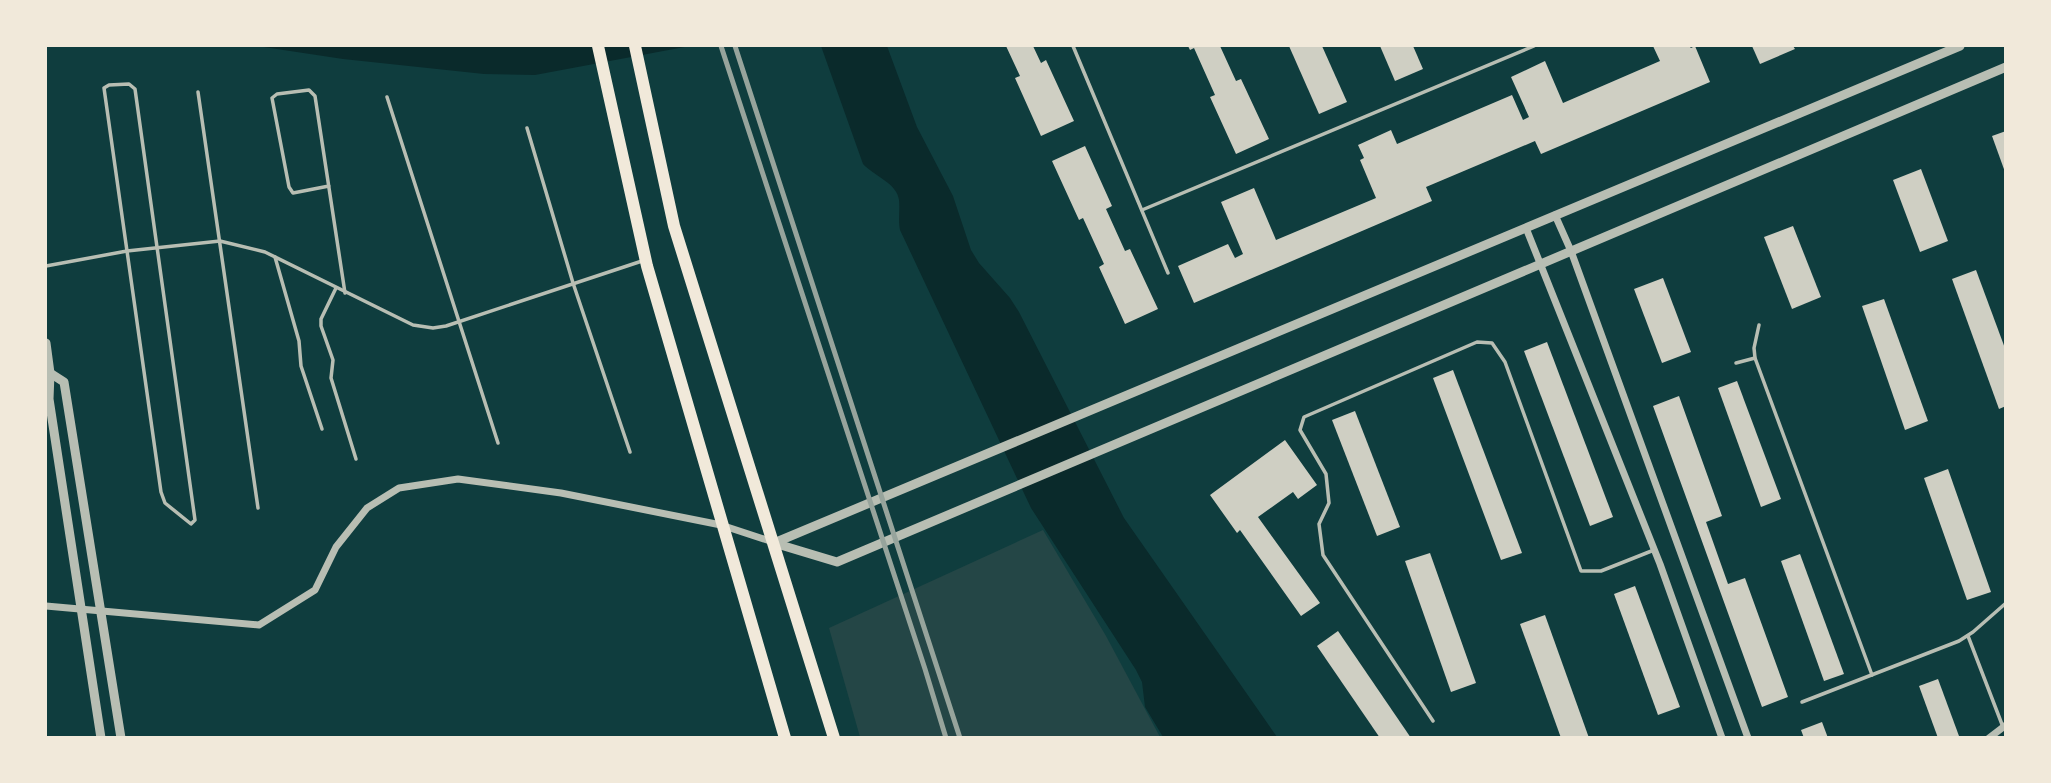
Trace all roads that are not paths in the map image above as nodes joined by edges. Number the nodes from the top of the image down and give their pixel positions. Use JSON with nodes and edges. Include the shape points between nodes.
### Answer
{"nodes":[{"id":1,"x":598,"y":46,"type":"edge"},
{"id":2,"x":635,"y":46,"type":"edge"},
{"id":3,"x":1073,"y":46,"type":"edge"},
{"id":4,"x":1534,"y":46,"type":"edge"},
{"id":5,"x":1960,"y":46,"type":"edge"},
{"id":6,"x":2006,"y":67,"type":"edge"},
{"id":7,"x":198,"y":92,"type":"dead end"},
{"id":8,"x":387,"y":97,"type":"dead end"},
{"id":9,"x":527,"y":128,"type":"dead end"},
{"id":10,"x":329,"y":186,"type":"junction"},
{"id":11,"x":1142,"y":209,"type":"junction"},
{"id":12,"x":1555,"y":215,"type":"junction"},
{"id":13,"x":1525,"y":228,"type":"junction"},
{"id":14,"x":220,"y":241,"type":"junction"},
{"id":15,"x":157,"y":248,"type":"junction"},
{"id":16,"x":127,"y":251,"type":"junction"},
{"id":17,"x":1572,"y":251,"type":"junction"},
{"id":18,"x":275,"y":257,"type":"junction"},
{"id":19,"x":646,"y":260,"type":"junction"},
{"id":20,"x":1541,"y":264,"type":"junction"},
{"id":21,"x":46,"y":265,"type":"edge"},
{"id":22,"x":1168,"y":273,"type":"dead end"},
{"id":23,"x":573,"y":283,"type":"junction"},
{"id":24,"x":336,"y":288,"type":"junction"},
{"id":25,"x":345,"y":293,"type":"junction"},
{"id":26,"x":459,"y":322,"type":"junction"},
{"id":27,"x":1759,"y":325,"type":"dead end"},
{"id":28,"x":46,"y":342,"type":"edge"},
{"id":29,"x":1755,"y":358,"type":"junction"},
{"id":30,"x":1736,"y":363,"type":"dead end"},
{"id":31,"x":50,"y":373,"type":"junction"},
{"id":32,"x":322,"y":429,"type":"dead end"},
{"id":33,"x":498,"y":443,"type":"dead end"},
{"id":34,"x":630,"y":452,"type":"dead end"},
{"id":35,"x":356,"y":459,"type":"dead end"},
{"id":36,"x":258,"y":508,"type":"dead end"},
{"id":37,"x":721,"y":525,"type":"junction"},
{"id":38,"x":774,"y":542,"type":"junction"},
{"id":39,"x":1654,"y":550,"type":"junction"},
{"id":40,"x":2006,"y":603,"type":"edge"},
{"id":41,"x":46,"y":606,"type":"edge"},
{"id":42,"x":82,"y":610,"type":"junction"},
{"id":43,"x":101,"y":612,"type":"junction"},
{"id":44,"x":1968,"y":636,"type":"junction"},
{"id":45,"x":1872,"y":675,"type":"junction"},
{"id":46,"x":1802,"y":702,"type":"dead end"},
{"id":47,"x":1433,"y":721,"type":"dead end"},
{"id":48,"x":2004,"y":726,"type":"edge"},
{"id":49,"x":101,"y":737,"type":"edge"},
{"id":50,"x":121,"y":737,"type":"edge"},
{"id":51,"x":785,"y":737,"type":"edge"},
{"id":52,"x":834,"y":737,"type":"edge"},
{"id":53,"x":1722,"y":737,"type":"edge"},
{"id":54,"x":1748,"y":737,"type":"edge"},
{"id":55,"x":1989,"y":737,"type":"edge"}],
"edges":[{"from":1,"to":19,"type":"main road"},
{"from":2,"to":38,"type":"main road","via":[[674,226]]},
{"from":3,"to":11,"type":"lane"},
{"from":4,"to":11,"type":"lane"},
{"from":5,"to":12,"type":"street"},
{"from":6,"to":17,"type":"street"},
{"from":7,"to":14,"type":"lane"},
{"from":8,"to":26,"type":"lane"},
{"from":9,"to":23,"type":"lane"},
{"from":10,"to":10,"type":"lane","via":[[315,96],[309,90],[277,94],[272,98],[289,187],[293,193]]},
{"from":10,"to":25,"type":"lane"},
{"from":11,"to":22,"type":"lane"},
{"from":12,"to":13,"type":"street"},
{"from":12,"to":17,"type":"street"},
{"from":13,"to":20,"type":"street"},
{"from":13,"to":38,"type":"street"},
{"from":14,"to":15,"type":"lane"},
{"from":14,"to":18,"type":"lane"},
{"from":14,"to":36,"type":"lane"},
{"from":15,"to":16,"type":"lane"},
{"from":15,"to":16,"type":"lane","via":[[135,89],[129,84],[109,85],[104,88]]},
{"from":15,"to":16,"type":"lane","via":[[195,520],[191,524],[165,503],[161,492]]},
{"from":16,"to":21,"type":"lane"},
{"from":17,"to":20,"type":"street"},
{"from":17,"to":54,"type":"street"},
{"from":18,"to":24,"type":"lane"},
{"from":18,"to":32,"type":"lane","via":[[299,341],[301,366]]},
{"from":19,"to":23,"type":"lane"},
{"from":19,"to":37,"type":"main road"},
{"from":20,"to":38,"type":"street","via":[[837,562]]},
{"from":20,"to":39,"type":"street"},
{"from":23,"to":26,"type":"lane"},
{"from":23,"to":34,"type":"lane"},
{"from":24,"to":25,"type":"lane"},
{"from":24,"to":35,"type":"lane","via":[[321,326],[333,360],[331,378]]},
{"from":25,"to":26,"type":"lane","via":[[413,325],[433,328]]},
{"from":26,"to":33,"type":"lane"},
{"from":27,"to":29,"type":"lane"},
{"from":28,"to":31,"type":"street"},
{"from":29,"to":30,"type":"lane"},
{"from":29,"to":45,"type":"lane"},
{"from":31,"to":42,"type":"street","via":[[49,399]]},
{"from":31,"to":43,"type":"street","via":[[64,383]]},
{"from":37,"to":38,"type":"street"},
{"from":37,"to":43,"type":"street","via":[[561,493],[458,479],[399,488],[367,508],[336,547],[315,590],[259,625]]},
{"from":37,"to":51,"type":"main road"},
{"from":38,"to":52,"type":"main road"},
{"from":39,"to":47,"type":"lane","via":[[1601,571],[1581,571],[1505,362],[1492,343],[1477,342],[1304,417],[1300,430],[1326,474],[1329,503],[1319,524],[1323,555]]},
{"from":39,"to":53,"type":"street"},
{"from":40,"to":44,"type":"lane"},
{"from":41,"to":42,"type":"street"},
{"from":42,"to":43,"type":"street"},
{"from":42,"to":49,"type":"street"},
{"from":43,"to":50,"type":"street"},
{"from":44,"to":45,"type":"lane"},
{"from":44,"to":48,"type":"lane"},
{"from":45,"to":46,"type":"lane"},
{"from":48,"to":55,"type":"street"}]}
